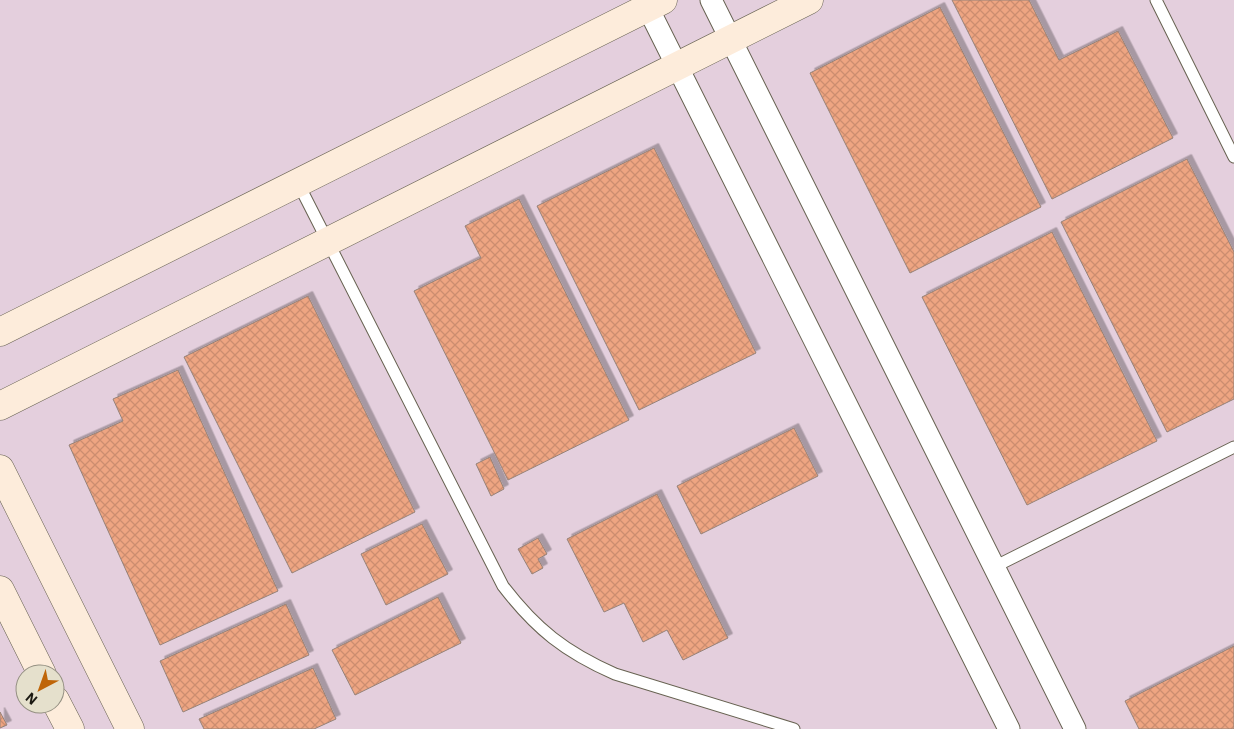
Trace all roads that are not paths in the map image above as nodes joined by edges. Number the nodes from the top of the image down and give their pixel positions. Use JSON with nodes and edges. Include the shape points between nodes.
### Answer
{"nodes":[{"id":1,"x":711,"y":0,"type":"edge"},
{"id":2,"x":809,"y":0,"type":"edge"},
{"id":3,"x":1156,"y":0,"type":"edge"},
{"id":4,"x":652,"y":2,"type":"edge"},
{"id":5,"x":731,"y":39,"type":"junction"},
{"id":6,"x":677,"y":66,"type":"junction"},
{"id":7,"x":1234,"y":157,"type":"edge"},
{"id":8,"x":298,"y":183,"type":"junction"},
{"id":9,"x":327,"y":242,"type":"junction"},
{"id":10,"x":0,"y":332,"type":"edge"},
{"id":11,"x":0,"y":406,"type":"edge"},
{"id":12,"x":1234,"y":447,"type":"edge"},
{"id":13,"x":0,"y":469,"type":"edge"},
{"id":14,"x":994,"y":567,"type":"junction"},
{"id":15,"x":0,"y":590,"type":"edge"},
{"id":16,"x":37,"y":664,"type":"edge"},
{"id":17,"x":62,"y":714,"type":"edge"},
{"id":18,"x":70,"y":729,"type":"edge"},
{"id":19,"x":130,"y":729,"type":"edge"},
{"id":20,"x":794,"y":729,"type":"edge"},
{"id":21,"x":1008,"y":729,"type":"edge"},
{"id":22,"x":1075,"y":729,"type":"edge"}],
"edges":[{"from":1,"to":5,"type":"street"},
{"from":2,"to":5,"type":"street"},
{"from":3,"to":7,"type":"lane"},
{"from":4,"to":6,"type":"street"},
{"from":4,"to":8,"type":"street"},
{"from":5,"to":6,"type":"street"},
{"from":5,"to":14,"type":"street"},
{"from":6,"to":9,"type":"street"},
{"from":6,"to":21,"type":"street"},
{"from":8,"to":9,"type":"lane"},
{"from":8,"to":10,"type":"street"},
{"from":9,"to":11,"type":"street"},
{"from":9,"to":20,"type":"lane","via":[[503,586],[534,623],[572,653],[615,674]]},
{"from":12,"to":14,"type":"lane"},
{"from":13,"to":19,"type":"street"},
{"from":14,"to":22,"type":"street"},
{"from":15,"to":16,"type":"street"},
{"from":17,"to":18,"type":"street"}]}
